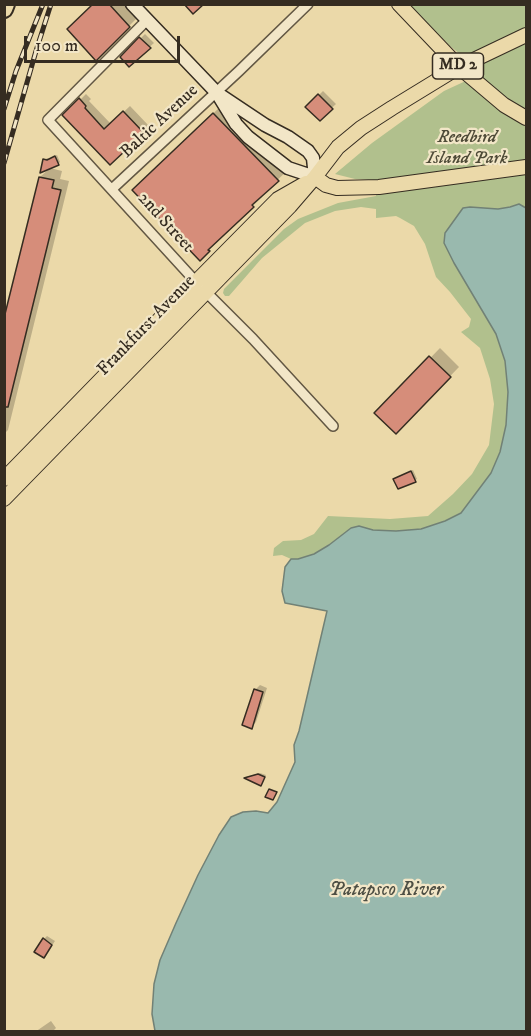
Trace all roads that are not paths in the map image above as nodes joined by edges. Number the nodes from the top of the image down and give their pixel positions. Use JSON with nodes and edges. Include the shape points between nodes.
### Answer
{"nodes":[{"id":1,"x":6,"y":4,"type":"edge"},
{"id":2,"x":132,"y":4,"type":"edge"},
{"id":3,"x":308,"y":4,"type":"edge"},
{"id":4,"x":399,"y":4,"type":"edge"},
{"id":5,"x":4,"y":9,"type":"edge"},
{"id":6,"x":147,"y":20,"type":"junction"},
{"id":7,"x":526,"y":34,"type":"edge"},
{"id":8,"x":459,"y":67,"type":"junction"},
{"id":9,"x":217,"y":93,"type":"junction"},
{"id":10,"x":526,"y":118,"type":"edge"},
{"id":11,"x":262,"y":123,"type":"junction"},
{"id":12,"x":248,"y":137,"type":"junction"},
{"id":13,"x":526,"y":167,"type":"edge"},
{"id":14,"x":315,"y":177,"type":"junction"},
{"id":15,"x":112,"y":189,"type":"junction"},
{"id":16,"x":201,"y":286,"type":"junction"},
{"id":17,"x":333,"y":426,"type":"dead end"},
{"id":18,"x":4,"y":479,"type":"edge"},
{"id":19,"x":4,"y":499,"type":"edge"}],
"edges":[{"from":1,"to":5,"type":"highway"},
{"from":2,"to":6,"type":"main road"},
{"from":3,"to":9,"type":"street","name":"Baltic Avenue"},
{"from":4,"to":8,"type":"main road","number":"MD 2"},
{"from":6,"to":9,"type":"main road"},
{"from":6,"to":15,"type":"street","name":"2nd Street","via":[[48,120]]},
{"from":7,"to":8,"type":"main road","name":"Frankfurst Avenue"},
{"from":8,"to":10,"type":"main road","number":"MD 2"},
{"from":8,"to":14,"type":"main road","name":"Frankfurst Avenue","via":[[361,128],[338,147]]},
{"from":9,"to":11,"type":"main road"},
{"from":9,"to":12,"type":"main road"},
{"from":9,"to":15,"type":"street","name":"Baltic Avenue"},
{"from":11,"to":12,"type":"main road"},
{"from":11,"to":14,"type":"main road","via":[[308,151],[313,158]]},
{"from":12,"to":14,"type":"main road","via":[[288,168]]},
{"from":13,"to":14,"type":"main road","via":[[379,187],[337,188]]},
{"from":14,"to":16,"type":"main road","name":"Frankfurst Avenue","via":[[290,206]]},
{"from":15,"to":16,"type":"street","name":"2nd Street"},
{"from":16,"to":17,"type":"street","name":"2nd Street"},
{"from":16,"to":18,"type":"main road","name":"Frankfurst Avenue"},
{"from":16,"to":19,"type":"main road","name":"Frankfurst Avenue"}]}
